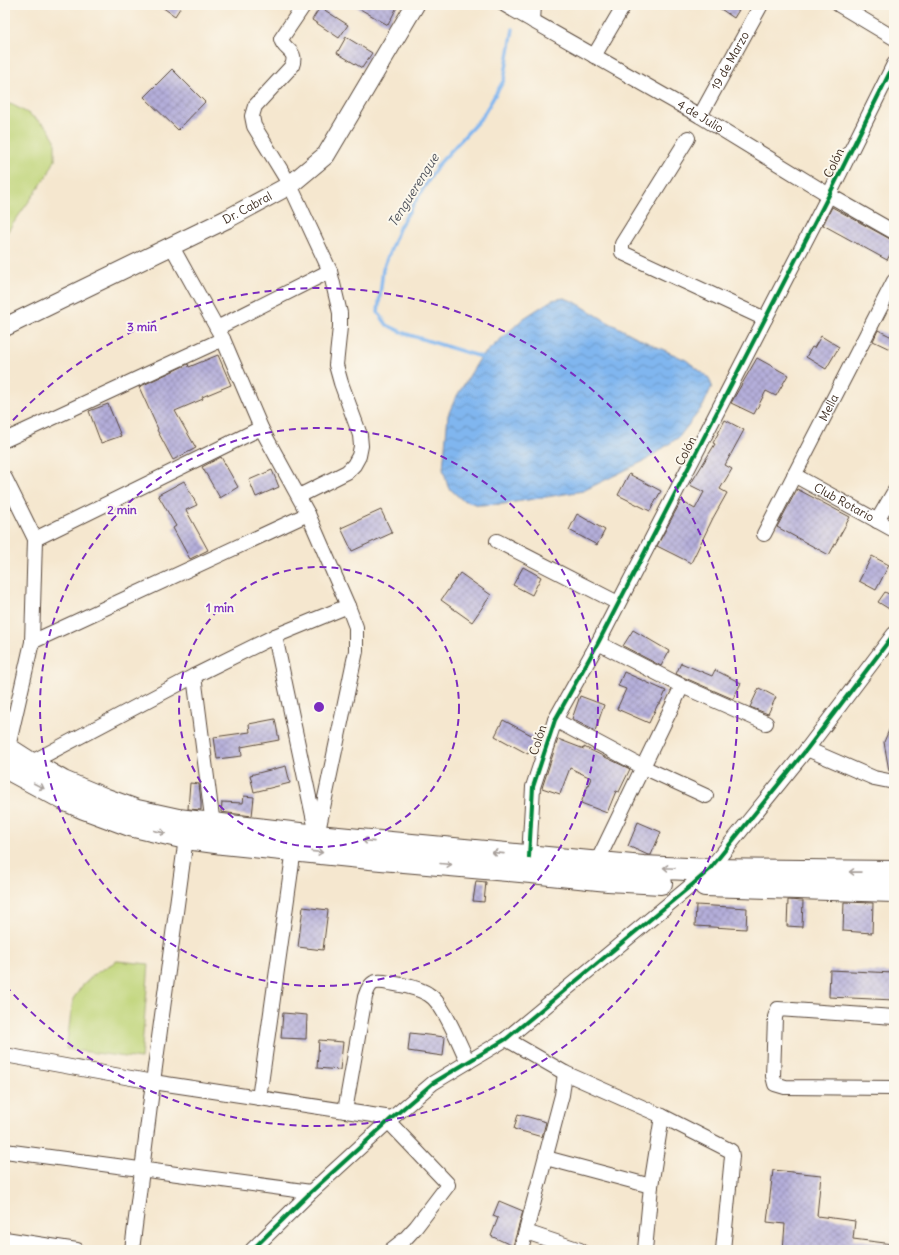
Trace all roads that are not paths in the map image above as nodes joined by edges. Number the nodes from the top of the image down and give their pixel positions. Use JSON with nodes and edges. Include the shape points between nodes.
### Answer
{"nodes":[{"id":1,"x":304,"y":5,"type":"edge"},
{"id":2,"x":415,"y":5,"type":"edge"},
{"id":3,"x":505,"y":5,"type":"edge"},
{"id":4,"x":534,"y":5,"type":"edge"},
{"id":5,"x":624,"y":5,"type":"edge"},
{"id":6,"x":761,"y":5,"type":"edge"},
{"id":7,"x":839,"y":5,"type":"edge"},
{"id":8,"x":532,"y":21,"type":"junction"},
{"id":9,"x":894,"y":38,"type":"edge"},
{"id":10,"x":594,"y":56,"type":"junction"},
{"id":11,"x":894,"y":64,"type":"edge"},
{"id":12,"x":700,"y":116,"type":"junction"},
{"id":13,"x":688,"y":138,"type":"dead end"},
{"id":14,"x":290,"y":184,"type":"junction"},
{"id":15,"x":829,"y":195,"type":"junction"},
{"id":16,"x":894,"y":232,"type":"edge"},
{"id":17,"x":171,"y":245,"type":"junction"},
{"id":18,"x":330,"y":271,"type":"junction"},
{"id":19,"x":894,"y":281,"type":"edge"},
{"id":20,"x":765,"y":319,"type":"junction"},
{"id":21,"x":5,"y":327,"type":"edge"},
{"id":22,"x":220,"y":334,"type":"junction"},
{"id":23,"x":261,"y":428,"type":"junction"},
{"id":24,"x":5,"y":440,"type":"edge"},
{"id":25,"x":794,"y":475,"type":"junction"},
{"id":26,"x":5,"y":478,"type":"edge"},
{"id":27,"x":894,"y":492,"type":"edge"},
{"id":28,"x":298,"y":496,"type":"junction"},
{"id":29,"x":308,"y":514,"type":"junction"},
{"id":30,"x":877,"y":521,"type":"junction"},
{"id":31,"x":894,"y":530,"type":"edge"},
{"id":32,"x":764,"y":534,"type":"dead end"},
{"id":33,"x":35,"y":539,"type":"junction"},
{"id":34,"x":497,"y":541,"type":"dead end"},
{"id":35,"x":618,"y":604,"type":"junction"},
{"id":36,"x":348,"y":606,"type":"junction"},
{"id":37,"x":894,"y":634,"type":"edge"},
{"id":38,"x":275,"y":636,"type":"junction"},
{"id":39,"x":32,"y":642,"type":"junction"},
{"id":40,"x":598,"y":643,"type":"junction"},
{"id":41,"x":194,"y":676,"type":"junction"},
{"id":42,"x":682,"y":686,"type":"junction"},
{"id":43,"x":555,"y":720,"type":"junction"},
{"id":44,"x":766,"y":723,"type":"dead end"},
{"id":45,"x":807,"y":749,"type":"junction"},
{"id":46,"x":6,"y":756,"type":"edge"},
{"id":47,"x":30,"y":763,"type":"junction"},
{"id":48,"x":643,"y":767,"type":"junction"},
{"id":49,"x":894,"y":782,"type":"edge"},
{"id":50,"x":706,"y":796,"type":"dead end"},
{"id":51,"x":213,"y":825,"type":"junction"},
{"id":52,"x":317,"y":836,"type":"junction"},
{"id":53,"x":186,"y":838,"type":"junction"},
{"id":54,"x":294,"y":850,"type":"junction"},
{"id":55,"x":529,"y":856,"type":"junction"},
{"id":56,"x":597,"y":862,"type":"junction"},
{"id":57,"x":894,"y":872,"type":"edge"},
{"id":58,"x":701,"y":877,"type":"junction"},
{"id":59,"x":888,"y":894,"type":"edge"},
{"id":60,"x":894,"y":1017,"type":"edge"},
{"id":61,"x":506,"y":1039,"type":"junction"},
{"id":62,"x":5,"y":1055,"type":"edge"},
{"id":63,"x":468,"y":1062,"type":"junction"},
{"id":64,"x":565,"y":1073,"type":"junction"},
{"id":65,"x":153,"y":1082,"type":"junction"},
{"id":66,"x":894,"y":1088,"type":"edge"},
{"id":67,"x":259,"y":1098,"type":"junction"},
{"id":68,"x":345,"y":1110,"type":"junction"},
{"id":69,"x":662,"y":1116,"type":"junction"},
{"id":70,"x":390,"y":1120,"type":"junction"},
{"id":71,"x":5,"y":1151,"type":"edge"},
{"id":72,"x":546,"y":1158,"type":"junction"},
{"id":73,"x":142,"y":1170,"type":"junction"},
{"id":74,"x":651,"y":1186,"type":"junction"},
{"id":75,"x":311,"y":1192,"type":"junction"},
{"id":76,"x":526,"y":1232,"type":"junction"},
{"id":77,"x":5,"y":1239,"type":"edge"},
{"id":78,"x":77,"y":1250,"type":"edge"},
{"id":79,"x":132,"y":1250,"type":"edge"},
{"id":80,"x":252,"y":1250,"type":"edge"},
{"id":81,"x":391,"y":1250,"type":"edge"},
{"id":82,"x":521,"y":1250,"type":"edge"},
{"id":83,"x":580,"y":1250,"type":"edge"},
{"id":84,"x":644,"y":1250,"type":"edge"},
{"id":85,"x":723,"y":1250,"type":"edge"}],
"edges":[{"from":1,"to":14,"type":"street","via":[[281,39],[293,56],[292,66],[255,106],[252,116],[254,126]]},
{"from":2,"to":14,"type":"street","name":"Dr. Cabral","via":[[326,155]]},
{"from":3,"to":8,"type":"street","name":"4 de Julio"},
{"from":4,"to":8,"type":"street"},
{"from":5,"to":10,"type":"street"},
{"from":6,"to":12,"type":"street","name":"19 de Marzo"},
{"from":7,"to":9,"type":"street"},
{"from":8,"to":10,"type":"street","name":"4 de Julio"},
{"from":10,"to":12,"type":"street","name":"4 de Julio"},
{"from":11,"to":15,"type":"street","name":"Colón"},
{"from":12,"to":15,"type":"street","name":"4 de Julio"},
{"from":13,"to":20,"type":"street","via":[[622,244],[622,252]]},
{"from":14,"to":17,"type":"street","name":"Dr. Cabral","via":[[227,219]]},
{"from":14,"to":18,"type":"street"},
{"from":15,"to":16,"type":"street","name":"4 de Julio"},
{"from":15,"to":20,"type":"street","name":"Colón"},
{"from":17,"to":21,"type":"street","name":"Dr. Cabral"},
{"from":17,"to":22,"type":"street"},
{"from":18,"to":22,"type":"street"},
{"from":18,"to":28,"type":"street","via":[[340,313],[336,365],[360,435],[361,446],[359,456],[347,472]]},
{"from":19,"to":25,"type":"street","name":"Mella"},
{"from":20,"to":35,"type":"street","name":"Colón"},
{"from":22,"to":23,"type":"street"},
{"from":22,"to":24,"type":"street"},
{"from":23,"to":28,"type":"street"},
{"from":23,"to":33,"type":"street"},
{"from":25,"to":30,"type":"street","name":"Club Rotario"},
{"from":25,"to":32,"type":"street","name":"Mella"},
{"from":26,"to":33,"type":"street"},
{"from":27,"to":30,"type":"street"},
{"from":28,"to":29,"type":"street"},
{"from":29,"to":36,"type":"street"},
{"from":29,"to":39,"type":"street"},
{"from":30,"to":31,"type":"street","name":"Club Rotario"},
{"from":33,"to":39,"type":"street"},
{"from":34,"to":35,"type":"street"},
{"from":35,"to":40,"type":"street","name":"Colón"},
{"from":36,"to":38,"type":"street"},
{"from":36,"to":52,"type":"street","via":[[356,627],[356,651]]},
{"from":37,"to":45,"type":"street"},
{"from":38,"to":41,"type":"street"},
{"from":38,"to":52,"type":"street"},
{"from":39,"to":46,"type":"street"},
{"from":40,"to":42,"type":"street"},
{"from":40,"to":43,"type":"street","name":"Colón"},
{"from":41,"to":47,"type":"street"},
{"from":41,"to":51,"type":"street"},
{"from":42,"to":44,"type":"street"},
{"from":42,"to":48,"type":"street"},
{"from":43,"to":48,"type":"street"},
{"from":43,"to":55,"type":"street","name":"Colón","via":[[533,787]]},
{"from":45,"to":49,"type":"street","via":[[874,778]]},
{"from":45,"to":58,"type":"street"},
{"from":46,"to":47,"type":"main road"},
{"from":46,"to":53,"type":"main road","one_way":true,"via":[[68,801],[130,825]]},
{"from":47,"to":51,"type":"main road","via":[[63,782],[137,811]]},
{"from":48,"to":50,"type":"street"},
{"from":48,"to":56,"type":"street"},
{"from":51,"to":52,"type":"main road"},
{"from":55,"to":52,"type":"main road","one_way":true},
{"from":53,"to":54,"type":"main road"},
{"from":53,"to":65,"type":"street"},
{"from":54,"to":58,"type":"main road","one_way":true,"via":[[608,880]]},
{"from":54,"to":67,"type":"street"},
{"from":55,"to":56,"type":"main road"},
{"from":58,"to":56,"type":"main road","one_way":true},
{"from":57,"to":58,"type":"main road","one_way":true},
{"from":58,"to":59,"type":"main road"},
{"from":58,"to":61,"type":"street"},
{"from":60,"to":66,"type":"street","via":[[778,1009],[775,1017],[773,1076],[775,1084],[786,1087]]},
{"from":61,"to":63,"type":"street"},
{"from":61,"to":64,"type":"street"},
{"from":62,"to":65,"type":"street"},
{"from":63,"to":68,"type":"street","via":[[439,1003],[428,993],[408,986],[378,981],[372,983],[365,997]]},
{"from":63,"to":70,"type":"street","via":[[433,1083]]},
{"from":64,"to":69,"type":"street"},
{"from":64,"to":72,"type":"street"},
{"from":65,"to":67,"type":"street"},
{"from":65,"to":73,"type":"street"},
{"from":67,"to":68,"type":"street"},
{"from":68,"to":70,"type":"street"},
{"from":69,"to":74,"type":"street"},
{"from":69,"to":85,"type":"street","via":[[731,1151]]},
{"from":70,"to":75,"type":"street"},
{"from":70,"to":81,"type":"street","via":[[448,1185],[413,1231]]},
{"from":71,"to":73,"type":"street"},
{"from":72,"to":74,"type":"street"},
{"from":72,"to":76,"type":"street"},
{"from":73,"to":75,"type":"street"},
{"from":73,"to":79,"type":"street"},
{"from":74,"to":84,"type":"street"},
{"from":75,"to":80,"type":"street"},
{"from":76,"to":82,"type":"street"},
{"from":76,"to":83,"type":"street"},
{"from":77,"to":78,"type":"street"}]}
